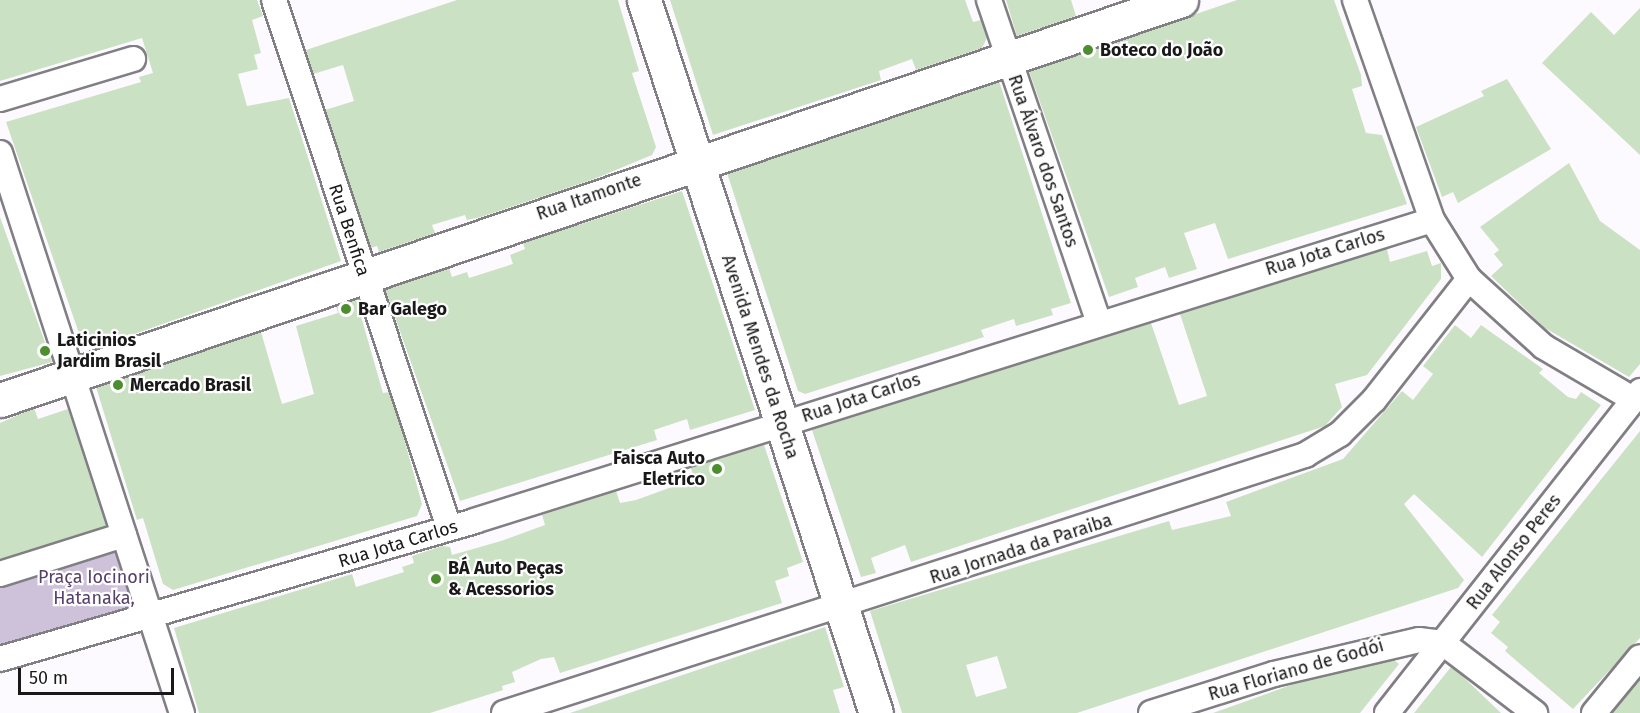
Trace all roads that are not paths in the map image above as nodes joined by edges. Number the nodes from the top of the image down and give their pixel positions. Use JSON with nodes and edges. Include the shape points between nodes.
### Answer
{"nodes":[{"id":1,"x":274,"y":0,"type":"edge"},
{"id":2,"x":644,"y":0,"type":"edge"},
{"id":3,"x":989,"y":0,"type":"edge"},
{"id":4,"x":1181,"y":0,"type":"edge"},
{"id":5,"x":1355,"y":0,"type":"edge"},
{"id":6,"x":1008,"y":58,"type":"junction"},
{"id":7,"x":133,"y":59,"type":"dead end"},
{"id":8,"x":0,"y":99,"type":"edge"},
{"id":9,"x":0,"y":153,"type":"edge"},
{"id":10,"x":696,"y":160,"type":"junction"},
{"id":11,"x":1432,"y":220,"type":"junction"},
{"id":12,"x":363,"y":274,"type":"junction"},
{"id":13,"x":1469,"y":279,"type":"junction"},
{"id":14,"x":1099,"y":323,"type":"junction"},
{"id":15,"x":74,"y":375,"type":"junction"},
{"id":16,"x":1636,"y":395,"type":"edge"},
{"id":17,"x":0,"y":400,"type":"edge"},
{"id":18,"x":781,"y":423,"type":"junction"},
{"id":19,"x":449,"y":528,"type":"junction"},
{"id":20,"x":124,"y":535,"type":"junction"},
{"id":21,"x":0,"y":574,"type":"edge"},
{"id":22,"x":841,"y":608,"type":"junction"},
{"id":23,"x":152,"y":617,"type":"junction"},
{"id":24,"x":1443,"y":643,"type":"junction"},
{"id":25,"x":1640,"y":657,"type":"edge"},
{"id":26,"x":0,"y":659,"type":"edge"},
{"id":27,"x":182,"y":713,"type":"edge"},
{"id":28,"x":504,"y":713,"type":"edge"},
{"id":29,"x":876,"y":713,"type":"edge"},
{"id":30,"x":1150,"y":713,"type":"edge"},
{"id":31,"x":1387,"y":713,"type":"edge"},
{"id":32,"x":1535,"y":713,"type":"edge"},
{"id":33,"x":1594,"y":713,"type":"edge"}],
"edges":[{"from":1,"to":12,"type":"street","name":"Rua Benfica"},
{"from":2,"to":10,"type":"street","name":"Avenida Mendes da Rocha"},
{"from":3,"to":6,"type":"street","name":"Rua Álvaro dos Santos"},
{"from":4,"to":6,"type":"street","name":"Rua Itamonte"},
{"from":5,"to":11,"type":"street"},
{"from":6,"to":10,"type":"street","name":"Rua Itamonte"},
{"from":6,"to":14,"type":"street","name":"Rua Álvaro dos Santos"},
{"from":7,"to":8,"type":"street"},
{"from":9,"to":15,"type":"street"},
{"from":10,"to":12,"type":"street","name":"Rua Itamonte"},
{"from":10,"to":18,"type":"street","name":"Avenida Mendes da Rocha"},
{"from":11,"to":13,"type":"street"},
{"from":11,"to":14,"type":"street","name":"Rua Jota Carlos"},
{"from":12,"to":15,"type":"street","name":"Rua Itamonte"},
{"from":12,"to":19,"type":"street","name":"Rua Benfica"},
{"from":13,"to":16,"type":"street","via":[[1544,347]]},
{"from":13,"to":22,"type":"street","name":"Rua Jornada da Paraiba","via":[[1374,399],[1340,434],[1305,455]]},
{"from":14,"to":18,"type":"street","name":"Rua Jota Carlos"},
{"from":15,"to":17,"type":"street","name":"Rua Itamonte"},
{"from":15,"to":20,"type":"street"},
{"from":16,"to":24,"type":"street","name":"Rua Alonso Peres"},
{"from":18,"to":19,"type":"street","name":"Rua Jota Carlos"},
{"from":18,"to":22,"type":"street","name":"Avenida Mendes da Rocha"},
{"from":19,"to":23,"type":"street","name":"Rua Jota Carlos"},
{"from":20,"to":21,"type":"street"},
{"from":20,"to":23,"type":"street"},
{"from":22,"to":28,"type":"street","name":"Rua Jornada da Paraiba"},
{"from":22,"to":29,"type":"street","name":"Avenida Mendes da Rocha"},
{"from":23,"to":26,"type":"street","name":"Rua Jota Carlos"},
{"from":23,"to":27,"type":"street"},
{"from":24,"to":30,"type":"street","name":"Rua Floriano de Godói","via":[[1390,643]]},
{"from":24,"to":31,"type":"street","name":"Rua Alonso Peres"},
{"from":24,"to":32,"type":"street"},
{"from":25,"to":33,"type":"street"}]}
